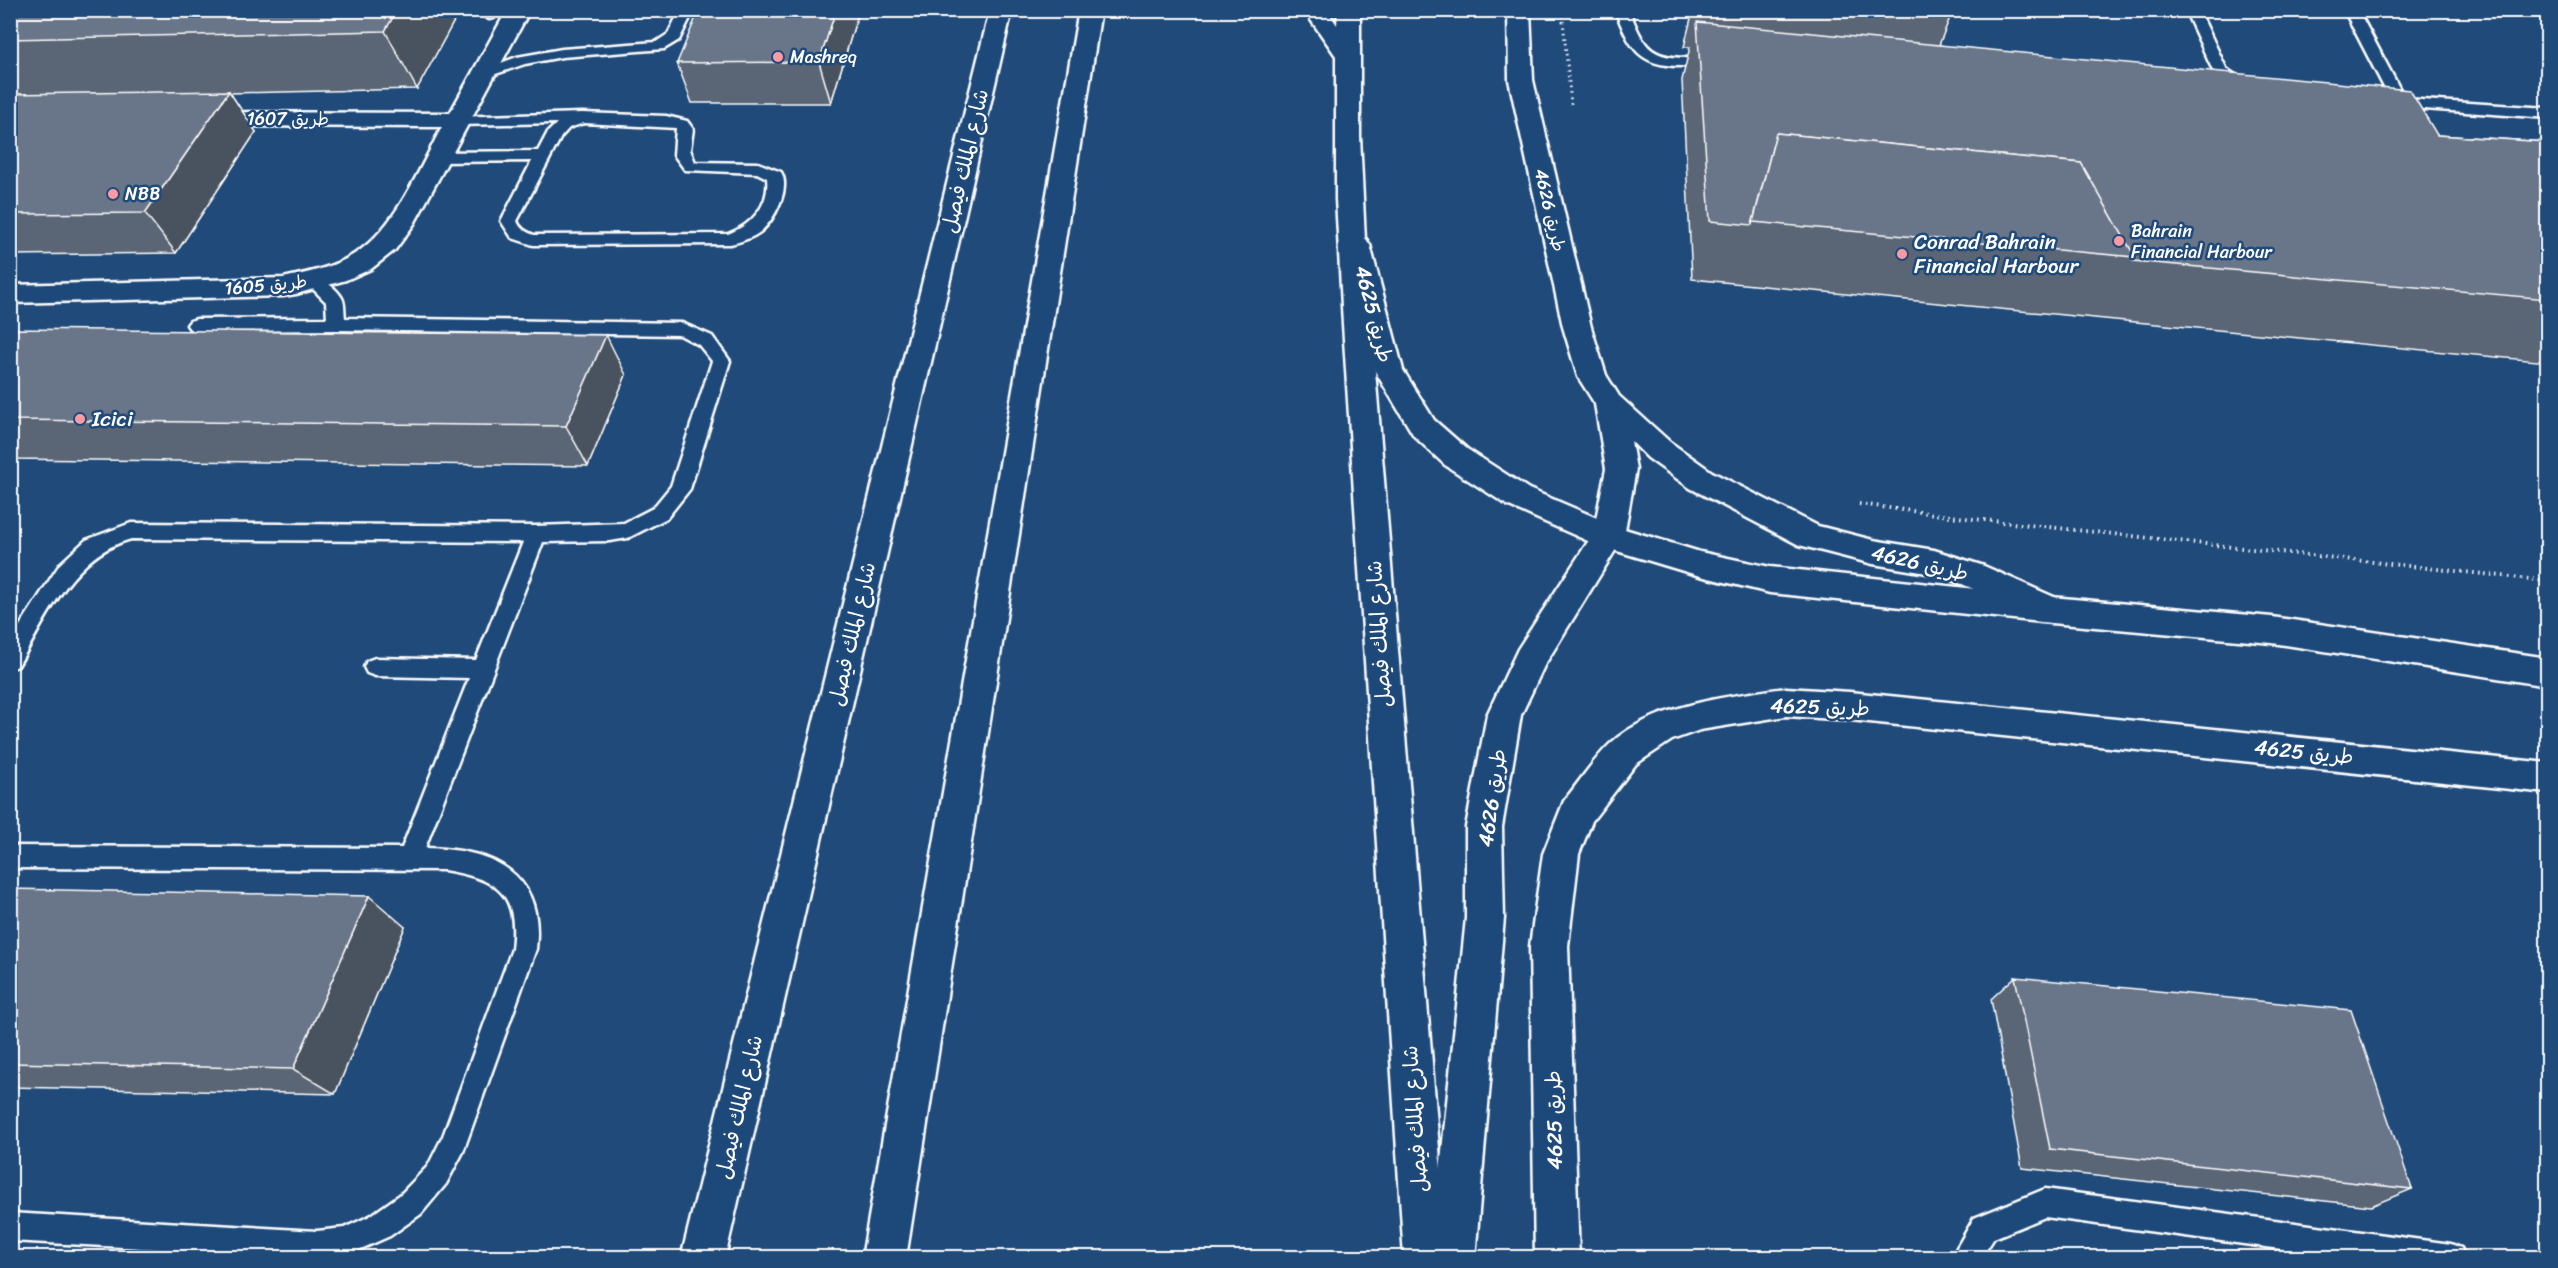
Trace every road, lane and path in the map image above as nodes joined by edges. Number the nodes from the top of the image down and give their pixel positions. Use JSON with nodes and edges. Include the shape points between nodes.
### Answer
{"nodes":[{"id":1,"x":519,"y":10,"type":"edge"},
{"id":2,"x":687,"y":10,"type":"edge"},
{"id":3,"x":1001,"y":10,"type":"edge"},
{"id":4,"x":1090,"y":10,"type":"edge"},
{"id":5,"x":1315,"y":10,"type":"edge"},
{"id":6,"x":1349,"y":10,"type":"edge"},
{"id":7,"x":1519,"y":10,"type":"edge"},
{"id":8,"x":1622,"y":10,"type":"edge"},
{"id":9,"x":2192,"y":10,"type":"edge"},
{"id":10,"x":2351,"y":10,"type":"edge"},
{"id":11,"x":1347,"y":55,"type":"junction"},
{"id":12,"x":1696,"y":62,"type":"edge"},
{"id":13,"x":487,"y":73,"type":"junction"},
{"id":14,"x":2262,"y":92,"type":"edge"},
{"id":15,"x":2377,"y":102,"type":"edge"},
{"id":16,"x":2399,"y":103,"type":"junction"},
{"id":17,"x":2547,"y":113,"type":"edge"},
{"id":18,"x":582,"y":118,"type":"junction"},
{"id":19,"x":178,"y":119,"type":"edge"},
{"id":20,"x":458,"y":120,"type":"junction"},
{"id":21,"x":2417,"y":126,"type":"edge"},
{"id":22,"x":543,"y":156,"type":"junction"},
{"id":23,"x":437,"y":158,"type":"junction"},
{"id":24,"x":1349,"y":212,"type":"junction"},
{"id":25,"x":315,"y":282,"type":"junction"},
{"id":26,"x":10,"y":294,"type":"edge"},
{"id":27,"x":336,"y":324,"type":"junction"},
{"id":28,"x":196,"y":325,"type":"dead end"},
{"id":29,"x":1609,"y":403,"type":"junction"},
{"id":30,"x":1850,"y":503,"type":"dead end"},
{"id":31,"x":536,"y":534,"type":"junction"},
{"id":32,"x":1608,"y":536,"type":"junction"},
{"id":33,"x":2547,"y":581,"type":"edge"},
{"id":34,"x":2051,"y":610,"type":"junction"},
{"id":35,"x":10,"y":660,"type":"edge"},
{"id":36,"x":375,"y":667,"type":"dead end"},
{"id":37,"x":483,"y":669,"type":"junction"},
{"id":38,"x":2547,"y":672,"type":"edge"},
{"id":39,"x":2547,"y":778,"type":"edge"},
{"id":40,"x":10,"y":857,"type":"edge"},
{"id":41,"x":410,"y":858,"type":"junction"},
{"id":42,"x":10,"y":1227,"type":"edge"},
{"id":43,"x":703,"y":1257,"type":"edge"},
{"id":44,"x":884,"y":1257,"type":"edge"},
{"id":45,"x":1426,"y":1257,"type":"edge"},
{"id":46,"x":1454,"y":1257,"type":"edge"},
{"id":47,"x":1557,"y":1257,"type":"edge"},
{"id":48,"x":1965,"y":1257,"type":"edge"},
{"id":49,"x":2451,"y":1257,"type":"edge"}],
"edges":[{"from":1,"to":13,"type":"main road","name":"طريق 1605"},
{"from":2,"to":13,"type":"lane","via":[[674,37],[659,46],[562,53],[522,60]]},
{"from":3,"to":43,"type":"main road","name":"شارع الملك فيصل"},
{"from":4,"to":44,"type":"main road"},
{"from":5,"to":11,"type":"main road"},
{"from":6,"to":11,"type":"main road","name":"شارع الملك فيصل"},
{"from":7,"to":29,"type":"main road","name":"طريق 4626","via":[[1521,80],[1577,327],[1592,377]]},
{"from":8,"to":12,"type":"lane","via":[[1634,41],[1645,54],[1664,63]]},
{"from":9,"to":14,"type":"lane","via":[[2219,70],[2237,83]]},
{"from":10,"to":16,"type":"lane"},
{"from":11,"to":24,"type":"main road","name":"شارع الملك فيصل"},
{"from":13,"to":20,"type":"main road","name":"طريق 1605"},
{"from":15,"to":16,"type":"lane"},
{"from":16,"to":17,"type":"lane"},
{"from":16,"to":21,"type":"lane"},
{"from":18,"to":20,"type":"lane"},
{"from":18,"to":22,"type":"lane","via":[[560,129]]},
{"from":18,"to":22,"type":"lane","via":[[682,124],[685,129],[681,156],[691,167],[758,168],[775,176],[767,215],[752,230],[730,239],[532,240],[515,234],[509,221]]},
{"from":19,"to":20,"type":"main road","name":"طريق 1607"},
{"from":20,"to":23,"type":"main road","name":"طريق 1605"},
{"from":22,"to":23,"type":"lane"},
{"from":23,"to":25,"type":"main road","name":"طريق 1605","via":[[401,224],[382,247],[360,262]]},
{"from":24,"to":32,"type":"main road","name":"طريق 4625","via":[[1389,372],[1424,428],[1456,458],[1518,497]]},
{"from":24,"to":45,"type":"main road","name":"شارع الملك فيصل"},
{"from":25,"to":26,"type":"main road","name":"طريق 1605","via":[[260,289]]},
{"from":25,"to":27,"type":"lane","via":[[335,300]]},
{"from":27,"to":28,"type":"lane"},
{"from":27,"to":31,"type":"lane","via":[[682,329],[701,336],[714,347],[721,362],[680,489],[672,501],[660,513],[628,530]]},
{"from":29,"to":32,"type":"main road","name":"طريق 4626","via":[[1621,469]]},
{"from":29,"to":34,"type":"main road","name":"طريق 4626","via":[[1659,450],[1701,480],[1810,536],[1934,562],[1973,574]]},
{"from":30,"to":33,"type":"path"},
{"from":31,"to":35,"type":"lane","via":[[131,531],[109,537],[71,564]]},
{"from":31,"to":37,"type":"lane"},
{"from":32,"to":34,"type":"main road","name":"طريق 4625","via":[[1770,580]]},
{"from":32,"to":46,"type":"main road","name":"طريق 4626","via":[[1530,659],[1504,715],[1484,827],[1485,918]]},
{"from":34,"to":38,"type":"main road","name":"طريق 4625","via":[[2272,630]]},
{"from":36,"to":37,"type":"lane"},
{"from":37,"to":41,"type":"lane"},
{"from":39,"to":47,"type":"main road","name":"طريق 4625","via":[[1786,702],[1700,716],[1660,730],[1624,753],[1596,787],[1577,812],[1561,854],[1549,946]]},
{"from":40,"to":41,"type":"lane"},
{"from":41,"to":42,"type":"lane","via":[[474,864],[499,875],[518,892],[526,919],[525,949],[454,1143],[437,1175],[411,1204],[380,1226],[345,1242],[316,1245]]},
{"from":48,"to":49,"type":"lane","via":[[1984,1228],[2045,1203]]}]}
